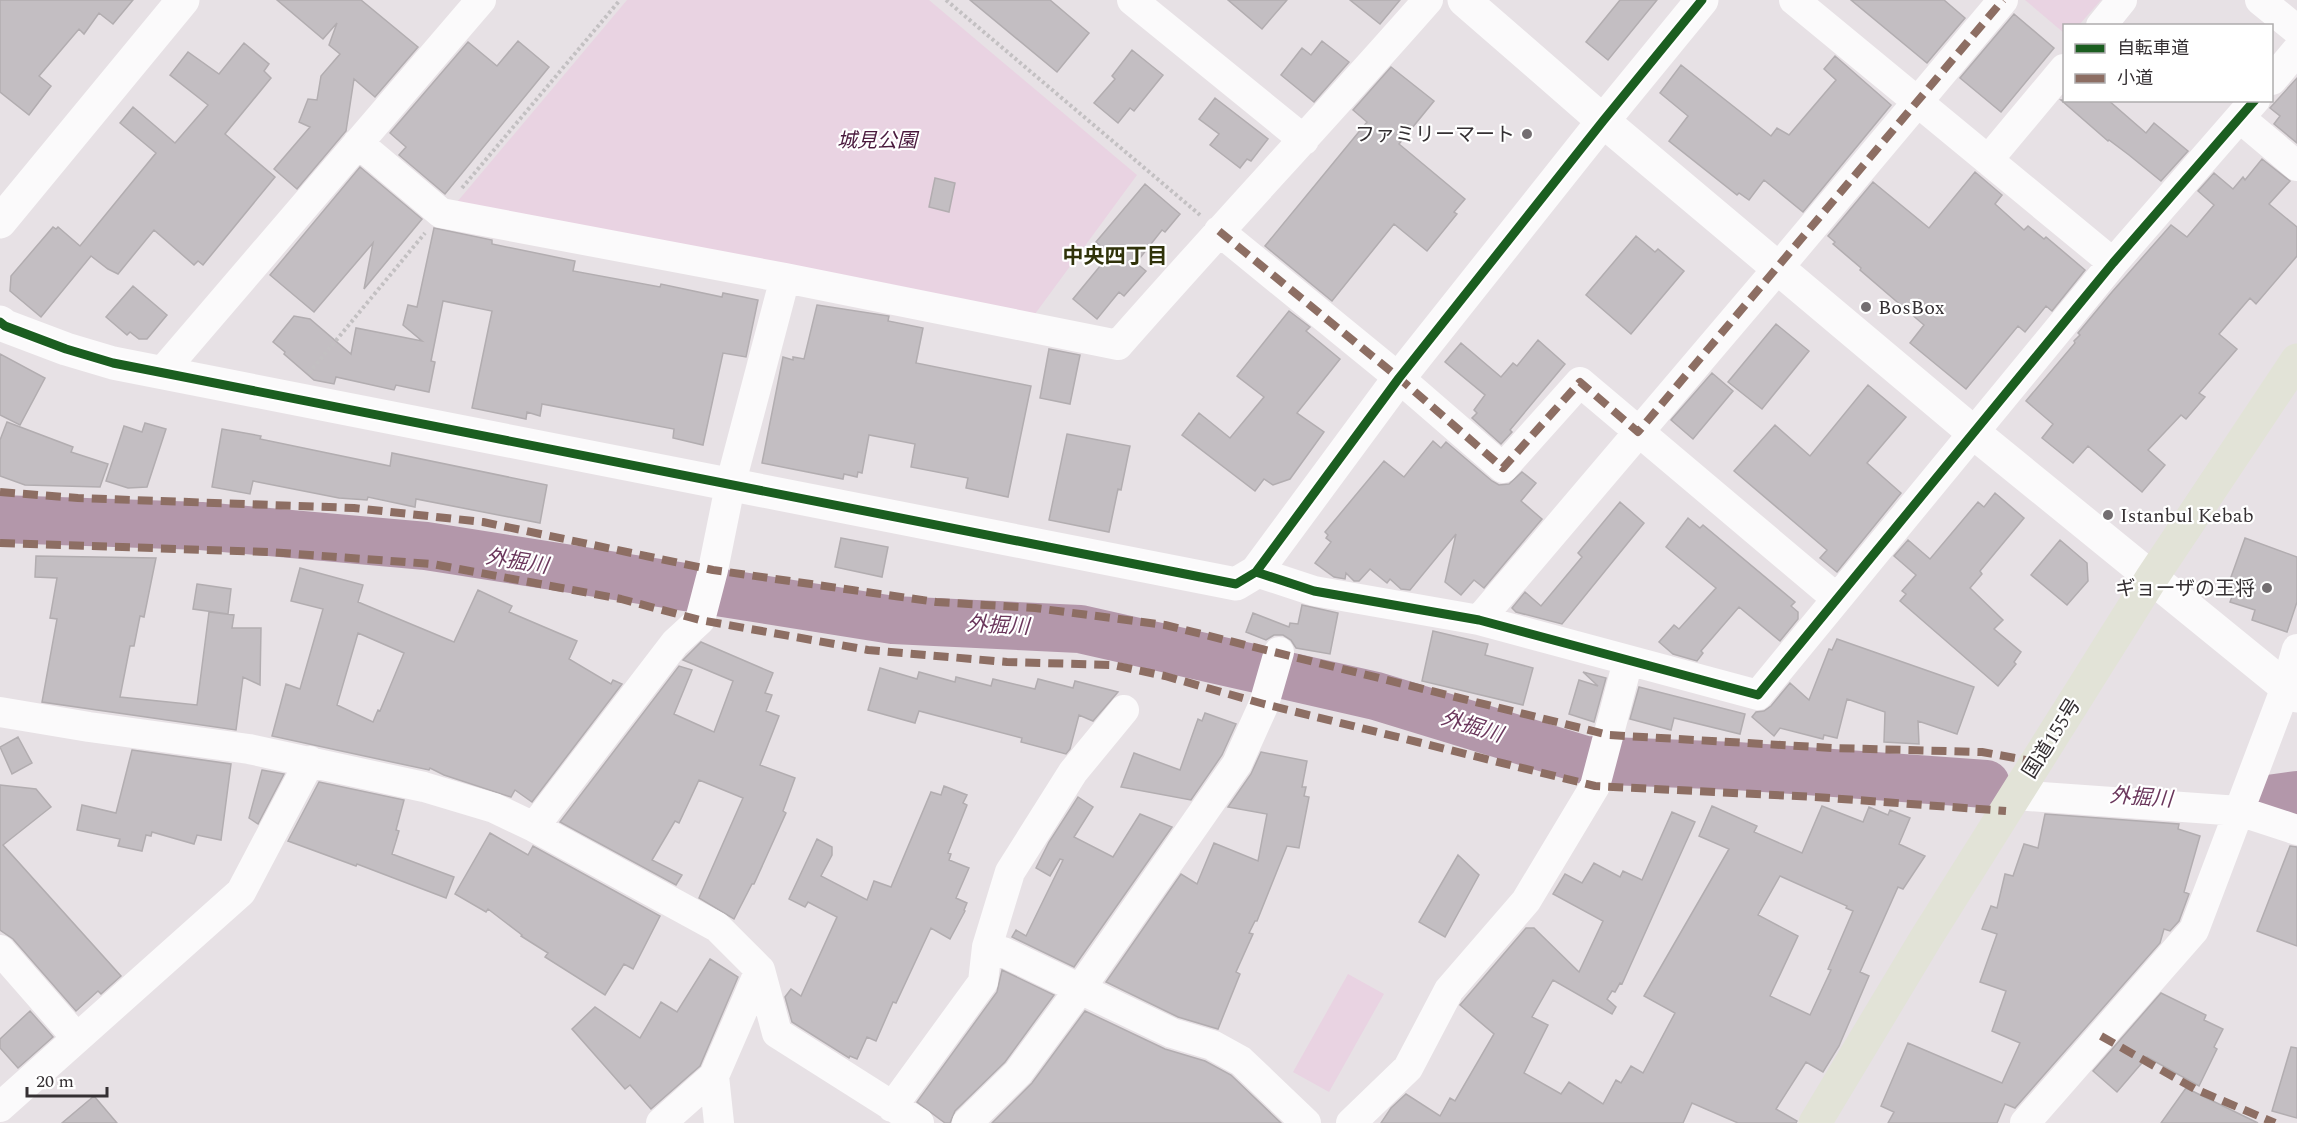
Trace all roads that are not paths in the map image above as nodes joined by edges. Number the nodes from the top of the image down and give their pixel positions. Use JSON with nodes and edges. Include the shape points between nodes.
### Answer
{"nodes":[{"id":1,"x":183,"y":0,"type":"edge"},
{"id":2,"x":481,"y":0,"type":"edge"},
{"id":3,"x":1132,"y":0,"type":"edge"},
{"id":4,"x":1428,"y":0,"type":"edge"},
{"id":5,"x":1464,"y":0,"type":"edge"},
{"id":6,"x":1702,"y":0,"type":"edge"},
{"id":7,"x":1794,"y":0,"type":"edge"},
{"id":8,"x":2003,"y":0,"type":"edge"},
{"id":9,"x":2122,"y":0,"type":"edge"},
{"id":10,"x":2260,"y":0,"type":"edge"},
{"id":11,"x":2103,"y":24,"type":"edge"},
{"id":12,"x":2297,"y":30,"type":"edge"},
{"id":13,"x":2297,"y":50,"type":"edge"},
{"id":14,"x":2063,"y":70,"type":"edge"},
{"id":15,"x":2273,"y":79,"type":"edge"},
{"id":16,"x":1917,"y":102,"type":"junction"},
{"id":17,"x":2247,"y":109,"type":"edge"},
{"id":18,"x":1603,"y":121,"type":"junction"},
{"id":19,"x":1304,"y":140,"type":"junction"},
{"id":20,"x":358,"y":143,"type":"junction"},
{"id":21,"x":1988,"y":160,"type":"junction"},
{"id":22,"x":2297,"y":166,"type":"edge"},
{"id":23,"x":0,"y":222,"type":"edge"},
{"id":24,"x":1219,"y":231,"type":"junction"},
{"id":25,"x":2114,"y":263,"type":"junction"},
{"id":26,"x":1779,"y":267,"type":"junction"},
{"id":27,"x":785,"y":278,"type":"junction"},
{"id":28,"x":0,"y":322,"type":"edge"},
{"id":29,"x":2297,"y":360,"type":"edge"},
{"id":30,"x":162,"y":372,"type":"junction"},
{"id":31,"x":1399,"y":378,"type":"junction"},
{"id":32,"x":1638,"y":432,"type":"junction"},
{"id":33,"x":1974,"y":433,"type":"junction"},
{"id":34,"x":730,"y":486,"type":"junction"},
{"id":35,"x":1256,"y":572,"type":"junction"},
{"id":36,"x":2151,"y":579,"type":"junction"},
{"id":37,"x":1836,"y":598,"type":"junction"},
{"id":38,"x":1479,"y":620,"type":"junction"},
{"id":39,"x":2297,"y":649,"type":"edge"},
{"id":40,"x":1280,"y":652,"type":"dead end"},
{"id":41,"x":1628,"y":661,"type":"junction"},
{"id":42,"x":2292,"y":691,"type":"edge"},
{"id":43,"x":1124,"y":710,"type":"dead end"},
{"id":44,"x":2,"y":717,"type":"edge"},
{"id":45,"x":310,"y":761,"type":"junction"},
{"id":46,"x":2016,"y":795,"type":"junction"},
{"id":47,"x":2239,"y":811,"type":"junction"},
{"id":48,"x":534,"y":827,"type":"junction"},
{"id":49,"x":2297,"y":830,"type":"edge"},
{"id":50,"x":987,"y":948,"type":"junction"},
{"id":51,"x":0,"y":950,"type":"edge"},
{"id":52,"x":760,"y":970,"type":"junction"},
{"id":53,"x":1080,"y":989,"type":"junction"},
{"id":54,"x":77,"y":1038,"type":"junction"},
{"id":55,"x":714,"y":1076,"type":"junction"},
{"id":56,"x":0,"y":1107,"type":"edge"},
{"id":57,"x":892,"y":1107,"type":"junction"},
{"id":58,"x":661,"y":1123,"type":"edge"},
{"id":59,"x":719,"y":1123,"type":"edge"},
{"id":60,"x":919,"y":1123,"type":"edge"},
{"id":61,"x":967,"y":1123,"type":"edge"},
{"id":62,"x":1306,"y":1123,"type":"edge"},
{"id":63,"x":1351,"y":1123,"type":"edge"},
{"id":64,"x":1815,"y":1123,"type":"edge"},
{"id":65,"x":2025,"y":1123,"type":"edge"}],
"edges":[{"from":1,"to":23,"type":"street"},
{"from":2,"to":20,"type":"street"},
{"from":3,"to":19,"type":"street"},
{"from":4,"to":19,"type":"street"},
{"from":5,"to":18,"type":"street"},
{"from":6,"to":18,"type":"street"},
{"from":7,"to":16,"type":"street"},
{"from":8,"to":16,"type":"street"},
{"from":9,"to":11,"type":"street"},
{"from":10,"to":12,"type":"street"},
{"from":13,"to":15,"type":"street"},
{"from":14,"to":21,"type":"street"},
{"from":16,"to":21,"type":"street"},
{"from":16,"to":26,"type":"street"},
{"from":17,"to":22,"type":"street"},
{"from":17,"to":25,"type":"street"},
{"from":18,"to":26,"type":"street"},
{"from":18,"to":31,"type":"street"},
{"from":19,"to":24,"type":"street"},
{"from":20,"to":27,"type":"street","via":[[441,213]]},
{"from":20,"to":30,"type":"street"},
{"from":21,"to":25,"type":"street"},
{"from":24,"to":27,"type":"street","via":[[1118,345]]},
{"from":24,"to":31,"type":"street"},
{"from":25,"to":33,"type":"street"},
{"from":26,"to":32,"type":"street"},
{"from":26,"to":33,"type":"street"},
{"from":27,"to":34,"type":"street"},
{"from":28,"to":30,"type":"street","via":[[66,349]]},
{"from":29,"to":36,"type":"highway","name":"国道155号"},
{"from":30,"to":34,"type":"street"},
{"from":31,"to":32,"type":"street","via":[[1503,468],[1580,382]]},
{"from":31,"to":35,"type":"street"},
{"from":32,"to":37,"type":"street"},
{"from":32,"to":38,"type":"street"},
{"from":33,"to":36,"type":"street"},
{"from":33,"to":37,"type":"street"},
{"from":34,"to":35,"type":"street","via":[[1217,581],[1236,584]]},
{"from":34,"to":48,"type":"street","via":[[700,620],[675,642]]},
{"from":35,"to":38,"type":"street","via":[[1314,591]]},
{"from":36,"to":42,"type":"street"},
{"from":36,"to":46,"type":"highway","name":"国道155号"},
{"from":37,"to":41,"type":"street","via":[[1758,695]]},
{"from":38,"to":41,"type":"street"},
{"from":39,"to":42,"type":"street"},
{"from":40,"to":53,"type":"street","via":[[1264,704],[1237,764]]},
{"from":41,"to":63,"type":"street","via":[[1590,796],[1526,901],[1449,990],[1408,1068]]},
{"from":42,"to":47,"type":"street"},
{"from":43,"to":50,"type":"street","via":[[1073,772],[1010,872]]},
{"from":44,"to":45,"type":"street","via":[[249,749]]},
{"from":45,"to":48,"type":"street","via":[[424,787],[494,808]]},
{"from":45,"to":54,"type":"street","via":[[241,892]]},
{"from":46,"to":47,"type":"street"},
{"from":46,"to":64,"type":"highway","name":"国道155号"},
{"from":47,"to":49,"type":"street"},
{"from":47,"to":65,"type":"street","via":[[2194,930]]},
{"from":48,"to":52,"type":"street","via":[[717,927]]},
{"from":50,"to":53,"type":"street","via":[[1003,951]]},
{"from":50,"to":57,"type":"street","via":[[983,982]]},
{"from":51,"to":54,"type":"street"},
{"from":52,"to":55,"type":"street"},
{"from":52,"to":57,"type":"street","via":[[777,1033]]},
{"from":53,"to":61,"type":"street","via":[[1018,1072]]},
{"from":53,"to":62,"type":"street","via":[[1241,1061]]},
{"from":54,"to":56,"type":"street"},
{"from":55,"to":58,"type":"street"},
{"from":55,"to":59,"type":"street"},
{"from":57,"to":60,"type":"street"}]}
